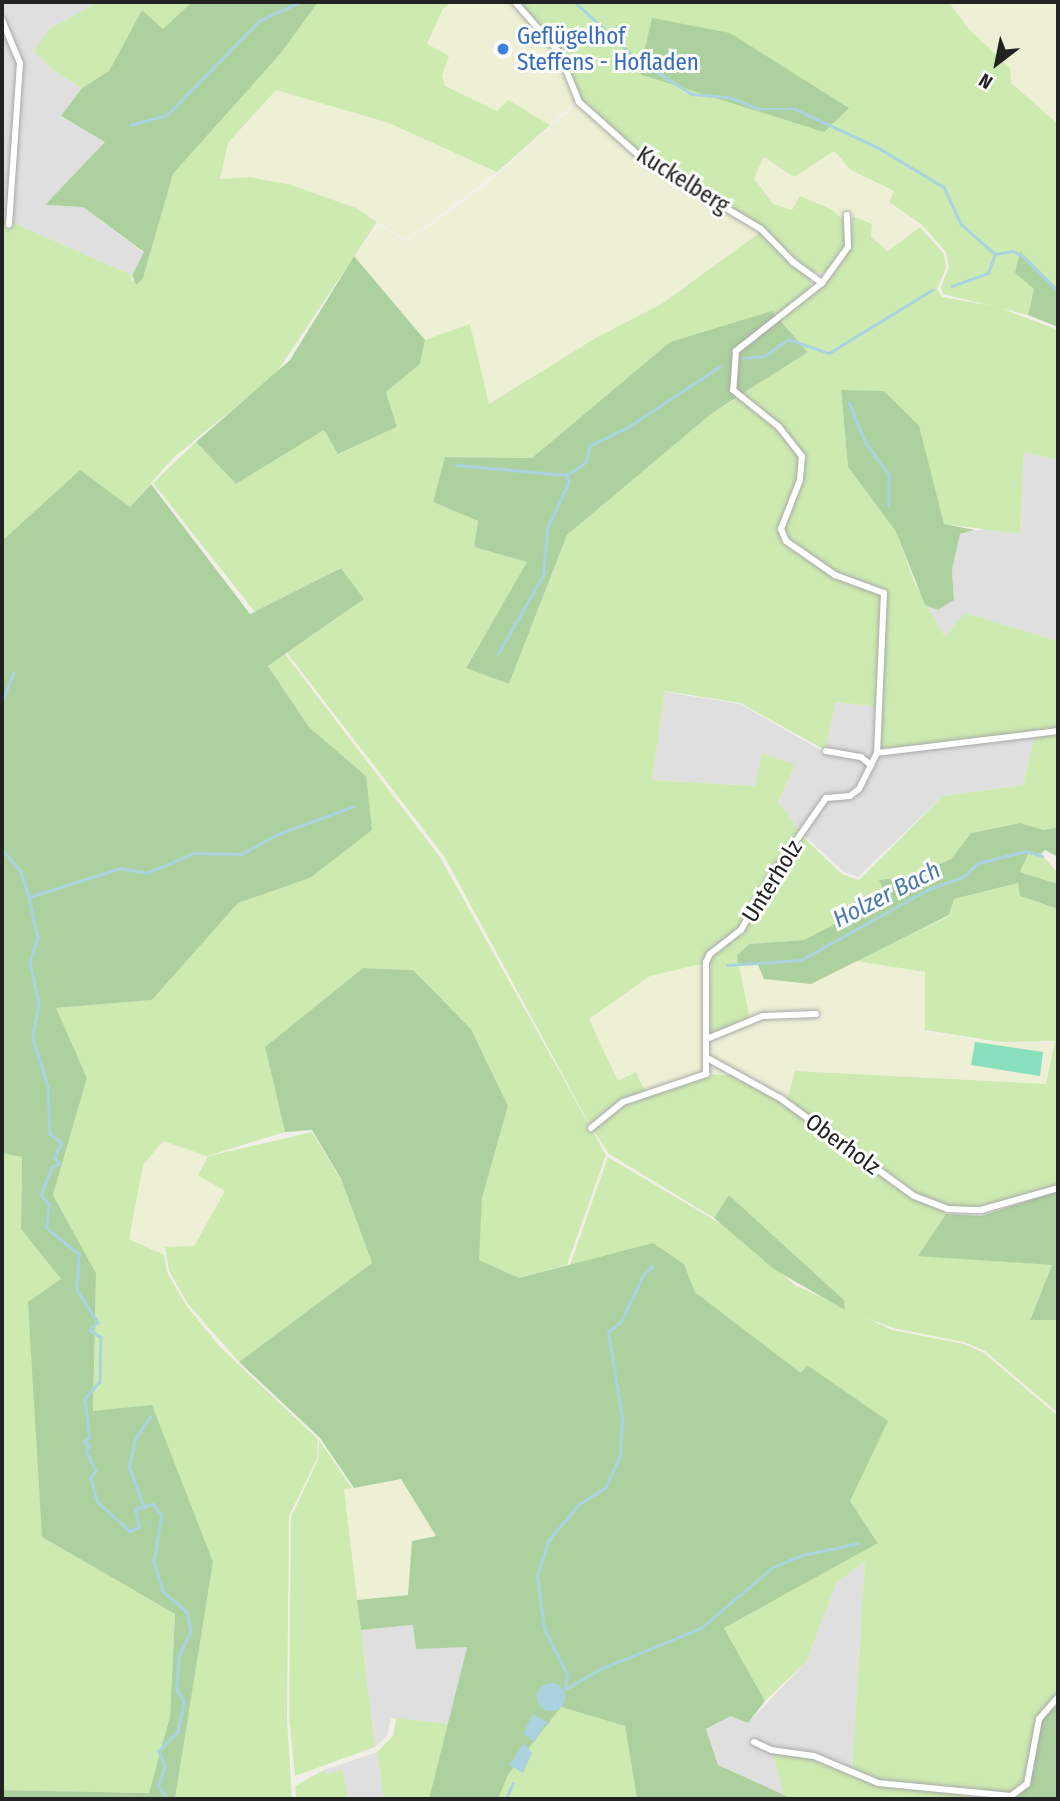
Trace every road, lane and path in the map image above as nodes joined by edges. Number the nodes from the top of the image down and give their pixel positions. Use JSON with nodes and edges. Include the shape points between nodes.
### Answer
{"nodes":[{"id":1,"x":515,"y":2,"type":"edge"},
{"id":2,"x":2,"y":20,"type":"edge"},
{"id":3,"x":847,"y":215,"type":"dead end"},
{"id":4,"x":9,"y":225,"type":"dead end"},
{"id":5,"x":822,"y":284,"type":"junction"},
{"id":6,"x":1058,"y":731,"type":"edge"},
{"id":7,"x":826,"y":751,"type":"dead end"},
{"id":8,"x":877,"y":753,"type":"junction"},
{"id":9,"x":871,"y":765,"type":"junction"},
{"id":10,"x":816,"y":1014,"type":"dead end"},
{"id":11,"x":709,"y":1038,"type":"junction"},
{"id":12,"x":709,"y":1059,"type":"junction"},
{"id":13,"x":591,"y":1128,"type":"dead end"},
{"id":14,"x":1058,"y":1188,"type":"edge"},
{"id":15,"x":1058,"y":1697,"type":"edge"},
{"id":16,"x":754,"y":1742,"type":"dead end"}],
"edges":[{"from":1,"to":5,"type":"street","name":"Kuckelberg","via":[[559,52],[579,102],[643,159],[761,229]]},
{"from":2,"to":4,"type":"street","via":[[20,62]]},
{"from":3,"to":5,"type":"street","via":[[848,247]]},
{"from":5,"to":8,"type":"street","via":[[736,351],[733,390],[779,427],[802,456],[800,480],[781,529],[786,541],[835,575],[884,593]]},
{"from":6,"to":8,"type":"street"},
{"from":7,"to":9,"type":"street","via":[[861,757]]},
{"from":8,"to":9,"type":"street","name":"Unterholz"},
{"from":9,"to":11,"type":"street","name":"Unterholz","via":[[859,789],[850,796],[826,798],[741,930],[710,954],[706,962]]},
{"from":10,"to":11,"type":"street","via":[[763,1016]]},
{"from":11,"to":12,"type":"street","name":"Unterholz"},
{"from":12,"to":13,"type":"street","via":[[706,1074],[615,1105]]},
{"from":12,"to":14,"type":"street","name":"Oberholz","via":[[780,1098],[914,1196],[947,1209],[981,1210]]},
{"from":15,"to":16,"type":"street","via":[[1039,1719],[1027,1784],[1011,1796],[878,1783],[814,1756],[771,1750]]}]}
